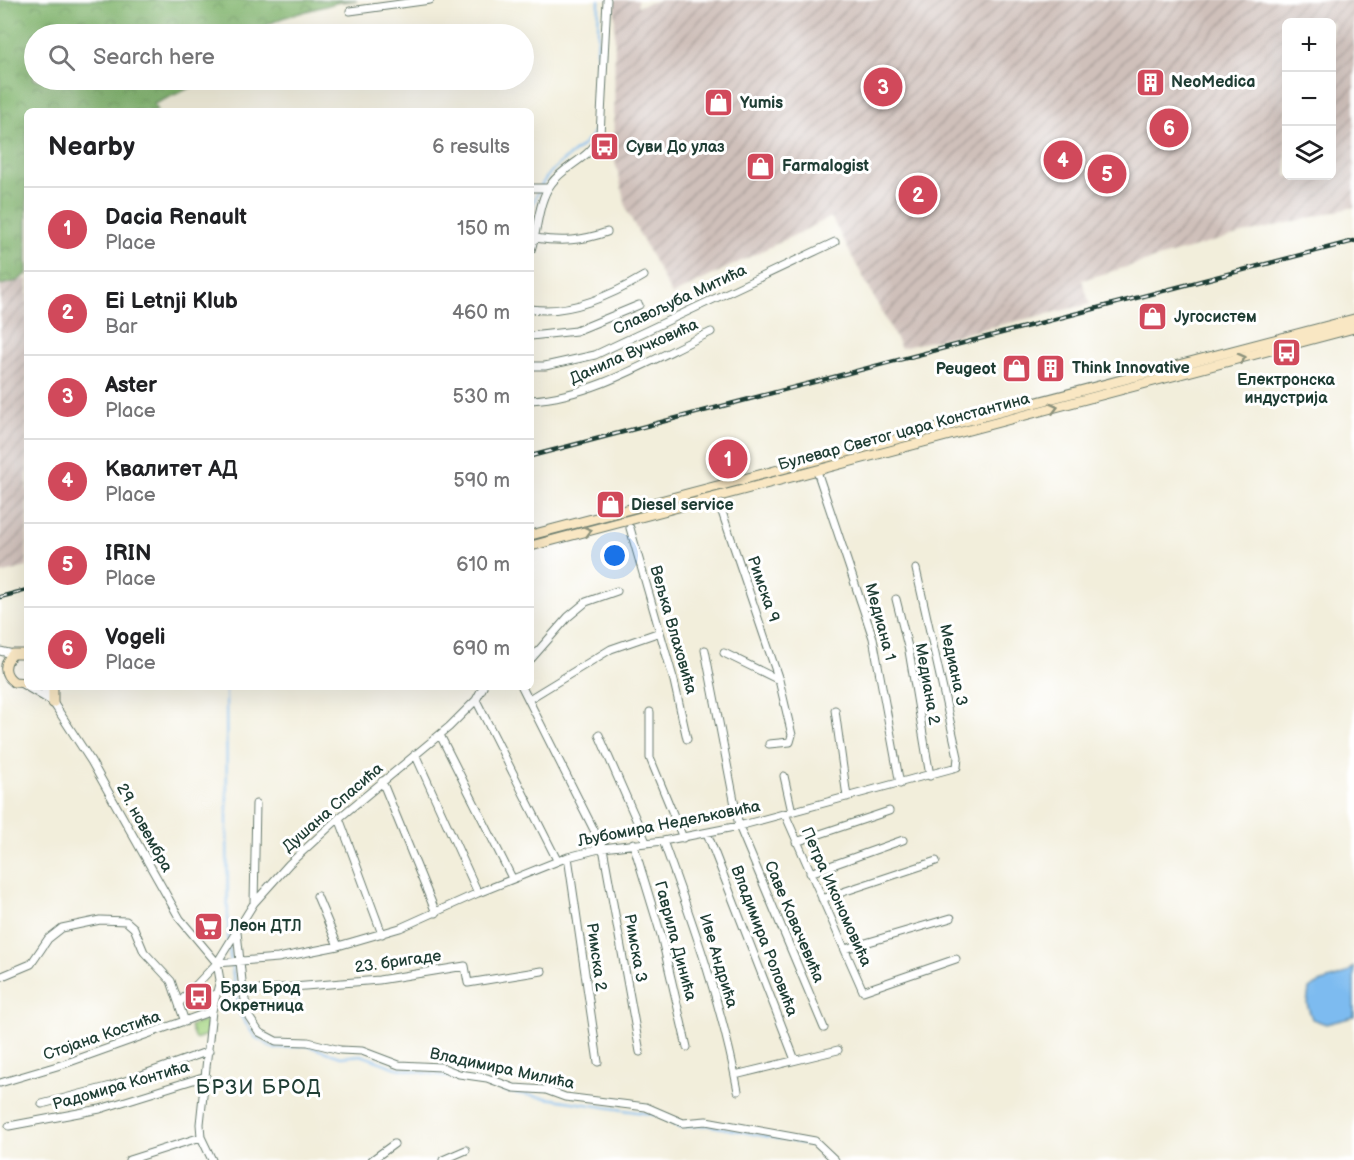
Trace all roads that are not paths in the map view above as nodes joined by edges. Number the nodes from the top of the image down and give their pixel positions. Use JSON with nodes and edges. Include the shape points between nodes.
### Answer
{"nodes":[{"id":1,"x":430,"y":0,"type":"edge"},
{"id":2,"x":607,"y":0,"type":"edge"},
{"id":3,"x":350,"y":11,"type":"dead end"},
{"id":4,"x":534,"y":187,"type":"edge"},
{"id":5,"x":545,"y":188,"type":"junction"},
{"id":6,"x":607,"y":232,"type":"dead end"},
{"id":7,"x":535,"y":238,"type":"junction"},
{"id":8,"x":534,"y":241,"type":"edge"},
{"id":9,"x":835,"y":242,"type":"dead end"},
{"id":10,"x":644,"y":276,"type":"dead end"},
{"id":11,"x":639,"y":305,"type":"dead end"},
{"id":12,"x":534,"y":309,"type":"edge"},
{"id":13,"x":1354,"y":319,"type":"edge"},
{"id":14,"x":1354,"y":328,"type":"edge"},
{"id":15,"x":711,"y":332,"type":"dead end"},
{"id":16,"x":534,"y":336,"type":"edge"},
{"id":17,"x":534,"y":366,"type":"edge"},
{"id":18,"x":534,"y":400,"type":"edge"},
{"id":19,"x":817,"y":471,"type":"junction"},
{"id":20,"x":720,"y":506,"type":"dead end"},
{"id":21,"x":630,"y":528,"type":"dead end"},
{"id":22,"x":534,"y":535,"type":"edge"},
{"id":23,"x":534,"y":545,"type":"edge"},
{"id":24,"x":916,"y":568,"type":"dead end"},
{"id":25,"x":617,"y":591,"type":"dead end"},
{"id":26,"x":896,"y":599,"type":"dead end"},
{"id":27,"x":660,"y":632,"type":"junction"},
{"id":28,"x":705,"y":650,"type":"dead end"},
{"id":29,"x":0,"y":651,"type":"edge"},
{"id":30,"x":724,"y":653,"type":"dead end"},
{"id":31,"x":24,"y":655,"type":"edge"},
{"id":32,"x":534,"y":656,"type":"edge"},
{"id":33,"x":5,"y":661,"type":"edge"},
{"id":34,"x":4,"y":679,"type":"edge"},
{"id":35,"x":779,"y":680,"type":"junction"},
{"id":36,"x":24,"y":684,"type":"edge"},
{"id":37,"x":34,"y":690,"type":"edge"},
{"id":38,"x":45,"y":690,"type":"edge"},
{"id":39,"x":53,"y":690,"type":"edge"},
{"id":40,"x":481,"y":690,"type":"edge"},
{"id":41,"x":524,"y":690,"type":"edge"},
{"id":42,"x":529,"y":699,"type":"junction"},
{"id":43,"x":476,"y":700,"type":"junction"},
{"id":44,"x":53,"y":703,"type":"junction"},
{"id":45,"x":835,"y":710,"type":"dead end"},
{"id":46,"x":650,"y":712,"type":"dead end"},
{"id":47,"x":440,"y":735,"type":"junction"},
{"id":48,"x":599,"y":735,"type":"dead end"},
{"id":49,"x":687,"y":739,"type":"dead end"},
{"id":50,"x":769,"y":744,"type":"dead end"},
{"id":51,"x":416,"y":754,"type":"junction"},
{"id":52,"x":957,"y":767,"type":"joint"},
{"id":53,"x":784,"y":776,"type":"dead end"},
{"id":54,"x":930,"y":776,"type":"junction"},
{"id":55,"x":382,"y":781,"type":"junction"},
{"id":56,"x":900,"y":784,"type":"junction"},
{"id":57,"x":848,"y":797,"type":"junction"},
{"id":58,"x":256,"y":804,"type":"dead end"},
{"id":59,"x":889,"y":811,"type":"dead end"},
{"id":60,"x":789,"y":813,"type":"junction"},
{"id":61,"x":339,"y":818,"type":"junction"},
{"id":62,"x":739,"y":826,"type":"junction"},
{"id":63,"x":707,"y":833,"type":"junction"},
{"id":64,"x":683,"y":838,"type":"junction"},
{"id":65,"x":903,"y":840,"type":"dead end"},
{"id":66,"x":663,"y":841,"type":"junction"},
{"id":67,"x":646,"y":842,"type":"junction"},
{"id":68,"x":796,"y":842,"type":"junction"},
{"id":69,"x":633,"y":843,"type":"junction"},
{"id":70,"x":603,"y":848,"type":"junction"},
{"id":71,"x":568,"y":857,"type":"junction"},
{"id":72,"x":557,"y":860,"type":"junction"},
{"id":73,"x":936,"y":861,"type":"dead end"},
{"id":74,"x":810,"y":873,"type":"junction"},
{"id":75,"x":512,"y":878,"type":"junction"},
{"id":76,"x":478,"y":892,"type":"junction"},
{"id":77,"x":317,"y":896,"type":"dead end"},
{"id":78,"x":822,"y":899,"type":"junction"},
{"id":79,"x":254,"y":903,"type":"junction"},
{"id":80,"x":436,"y":913,"type":"junction"},
{"id":81,"x":951,"y":918,"type":"dead end"},
{"id":82,"x":237,"y":932,"type":"junction"},
{"id":83,"x":382,"y":934,"type":"junction"},
{"id":84,"x":338,"y":946,"type":"junction"},
{"id":85,"x":845,"y":949,"type":"junction"},
{"id":86,"x":956,"y":959,"type":"dead end"},
{"id":87,"x":217,"y":963,"type":"junction"},
{"id":88,"x":233,"y":963,"type":"junction"},
{"id":89,"x":542,"y":971,"type":"dead end"},
{"id":90,"x":0,"y":976,"type":"edge"},
{"id":91,"x":195,"y":987,"type":"junction"},
{"id":92,"x":243,"y":991,"type":"junction"},
{"id":93,"x":216,"y":996,"type":"junction"},
{"id":94,"x":180,"y":1002,"type":"junction"},
{"id":95,"x":212,"y":1011,"type":"junction"},
{"id":96,"x":185,"y":1022,"type":"junction"},
{"id":97,"x":824,"y":1028,"type":"dead end"},
{"id":98,"x":687,"y":1047,"type":"dead end"},
{"id":99,"x":838,"y":1050,"type":"dead end"},
{"id":100,"x":209,"y":1051,"type":"junction"},
{"id":101,"x":640,"y":1052,"type":"dead end"},
{"id":102,"x":795,"y":1060,"type":"junction"},
{"id":103,"x":598,"y":1062,"type":"dead end"},
{"id":104,"x":735,"y":1075,"type":"junction"},
{"id":105,"x":206,"y":1076,"type":"junction"},
{"id":106,"x":0,"y":1083,"type":"edge"},
{"id":107,"x":738,"y":1091,"type":"dead end"},
{"id":108,"x":42,"y":1104,"type":"dead end"},
{"id":109,"x":9,"y":1126,"type":"dead end"},
{"id":110,"x":201,"y":1137,"type":"junction"},
{"id":111,"x":394,"y":1144,"type":"dead end"},
{"id":112,"x":466,"y":1150,"type":"dead end"},
{"id":113,"x":129,"y":1160,"type":"edge"},
{"id":114,"x":212,"y":1160,"type":"edge"},
{"id":115,"x":372,"y":1160,"type":"edge"},
{"id":116,"x":442,"y":1160,"type":"edge"},
{"id":117,"x":835,"y":1160,"type":"edge"}],
"edges":[{"from":1,"to":3,"type":"street"},
{"from":2,"to":5,"type":"street","via":[[600,135],[589,153]]},
{"from":4,"to":5,"type":"street"},
{"from":5,"to":7,"type":"street"},
{"from":6,"to":7,"type":"street","via":[[578,240]]},
{"from":7,"to":8,"type":"street"},
{"from":9,"to":17,"type":"street","name":"Славољуба Митића","via":[[596,355]]},
{"from":10,"to":12,"type":"street","via":[[580,305]]},
{"from":11,"to":16,"type":"street","via":[[576,331]]},
{"from":13,"to":22,"type":"main road","name":"Булевар Светог цара Константина"},
{"from":19,"to":14,"type":"main road","name":"Булевар Светог цара Константина","one_way":true},
{"from":15,"to":18,"type":"street","name":"Данила Вучковића","via":[[589,389]]},
{"from":23,"to":19,"type":"main road","name":"Булевар Светог цара Константина","one_way":true},
{"from":19,"to":56,"type":"street","name":"Медиана 1","via":[[873,638]]},
{"from":20,"to":35,"type":"street","name":"Римска 9"},
{"from":21,"to":27,"type":"street","name":"Вељка Влаховића"},
{"from":24,"to":52,"type":"street","name":"Медиана 3"},
{"from":25,"to":32,"type":"street","via":[[586,602],[568,616]]},
{"from":26,"to":54,"type":"street","name":"Медиана 2"},
{"from":27,"to":42,"type":"street","via":[[611,649]]},
{"from":27,"to":49,"type":"street","name":"Вељка Влаховића"},
{"from":28,"to":62,"type":"street","name":"Саве Ковачевића"},
{"from":29,"to":33,"type":"street"},
{"from":30,"to":35,"type":"street"},
{"from":31,"to":33,"type":"main road"},
{"from":33,"to":34,"type":"main road"},
{"from":34,"to":36,"type":"main road"},
{"from":35,"to":50,"type":"street","name":"Римска 9","via":[[792,740]]},
{"from":37,"to":44,"type":"street","name":"29. новембра"},
{"from":38,"to":44,"type":"street","name":"29. новембра"},
{"from":39,"to":44,"type":"main road"},
{"from":40,"to":43,"type":"street","name":"Душана Спасића"},
{"from":41,"to":42,"type":"street","name":"Римска 3"},
{"from":42,"to":70,"type":"street","name":"Римска 3"},
{"from":43,"to":47,"type":"street","name":"Душана Спасића"},
{"from":43,"to":72,"type":"street"},
{"from":44,"to":87,"type":"street","name":"29. новембра","via":[[91,761],[180,919]]},
{"from":45,"to":57,"type":"street"},
{"from":46,"to":64,"type":"street","via":[[650,758]]},
{"from":47,"to":51,"type":"street","name":"Душана Спасића"},
{"from":47,"to":75,"type":"street"},
{"from":48,"to":67,"type":"street"},
{"from":51,"to":55,"type":"street","name":"Душана Спасића"},
{"from":51,"to":76,"type":"street"},
{"from":52,"to":54,"type":"street","name":"Љубомира Недељковића"},
{"from":53,"to":60,"type":"street","name":"Петра Икономовића"},
{"from":54,"to":56,"type":"street","name":"Љубомира Недељковића"},
{"from":55,"to":61,"type":"street","name":"Душана Спасића"},
{"from":55,"to":80,"type":"street"},
{"from":56,"to":57,"type":"street","name":"Љубомира Недељковића"},
{"from":57,"to":60,"type":"street","name":"Љубомира Недељковића"},
{"from":58,"to":79,"type":"street"},
{"from":59,"to":68,"type":"street"},
{"from":60,"to":62,"type":"street","name":"Љубомира Недељковића"},
{"from":60,"to":68,"type":"street","name":"Петра Икономовића"},
{"from":61,"to":79,"type":"street","name":"Душана Спасића"},
{"from":61,"to":83,"type":"street"},
{"from":62,"to":63,"type":"street","name":"Љубомира Недељковића"},
{"from":62,"to":97,"type":"street","name":"Саве Ковачевића"},
{"from":63,"to":64,"type":"street","name":"Љубомира Недељковића"},
{"from":63,"to":102,"type":"street","name":"Владимира Роловића"},
{"from":64,"to":66,"type":"street","name":"Љубомира Недељковића"},
{"from":65,"to":74,"type":"street"},
{"from":66,"to":67,"type":"street","name":"Љубомира Недељковића"},
{"from":66,"to":104,"type":"street","name":"Иве Андрића","via":[[698,936],[728,1037]]},
{"from":67,"to":69,"type":"street","name":"Љубомира Недељковића"},
{"from":68,"to":74,"type":"street","name":"Петра Икономовића"},
{"from":69,"to":70,"type":"street","name":"Љубомира Недељковића"},
{"from":69,"to":98,"type":"street","name":"Гаврила Динића","via":[[662,935]]},
{"from":70,"to":71,"type":"street","name":"Љубомира Недељковића"},
{"from":70,"to":101,"type":"street","name":"Римска 3"},
{"from":71,"to":72,"type":"street","name":"Љубомира Недељковића"},
{"from":71,"to":103,"type":"street","name":"Римска 2"},
{"from":72,"to":75,"type":"street","name":"Љубомира Недељковића"},
{"from":73,"to":78,"type":"street"},
{"from":74,"to":78,"type":"street","name":"Петра Икономовића"},
{"from":75,"to":76,"type":"street","name":"Љубомира Недељковића"},
{"from":76,"to":80,"type":"street","name":"Љубомира Недељковића"},
{"from":77,"to":84,"type":"street"},
{"from":78,"to":85,"type":"street","name":"Петра Икономовића"},
{"from":79,"to":82,"type":"street","name":"Душана Спасића"},
{"from":80,"to":83,"type":"street","name":"Љубомира Недељковића"},
{"from":81,"to":85,"type":"street"},
{"from":82,"to":87,"type":"street","name":"Душана Спасића"},
{"from":82,"to":88,"type":"street","name":"Владимира Милића"},
{"from":83,"to":84,"type":"street","name":"Љубомира Недељковића"},
{"from":84,"to":88,"type":"street","name":"Љубомира Недељковића"},
{"from":85,"to":86,"type":"street","name":"Петра Икономовића","via":[[863,991]]},
{"from":87,"to":88,"type":"street","name":"Љубомира Недељковића"},
{"from":87,"to":91,"type":"street","name":"Душана Спасића"},
{"from":87,"to":93,"type":"street","via":[[220,980]]},
{"from":88,"to":92,"type":"street","name":"Владимира Милића"},
{"from":89,"to":92,"type":"street","name":"23. бригаде","via":[[468,983],[465,966],[379,980]]},
{"from":90,"to":94,"type":"street","via":[[27,966],[62,928],[100,920],[126,921],[134,928],[144,952],[171,981]]},
{"from":91,"to":93,"type":"street"},
{"from":91,"to":94,"type":"street","name":"Душана Спасића"},
{"from":92,"to":117,"type":"street","name":"Владимира Милића","via":[[252,1023],[276,1041],[362,1051],[399,1065],[441,1067],[514,1088],[646,1107],[683,1123],[706,1121],[815,1141]]},
{"from":93,"to":95,"type":"street"},
{"from":94,"to":96,"type":"street"},
{"from":95,"to":96,"type":"street","name":"Стојана Костића"},
{"from":95,"to":100,"type":"street"},
{"from":96,"to":106,"type":"street","name":"Стојана Костића"},
{"from":99,"to":102,"type":"street"},
{"from":100,"to":105,"type":"street"},
{"from":100,"to":108,"type":"street","via":[[111,1086]]},
{"from":102,"to":104,"type":"street"},
{"from":104,"to":107,"type":"street","name":"Иве Андрића"},
{"from":105,"to":109,"type":"street","name":"Радомира Контића","via":[[90,1112]]},
{"from":105,"to":110,"type":"street"},
{"from":110,"to":113,"type":"street"},
{"from":110,"to":114,"type":"street"},
{"from":111,"to":115,"type":"street"},
{"from":112,"to":116,"type":"street"}]}
